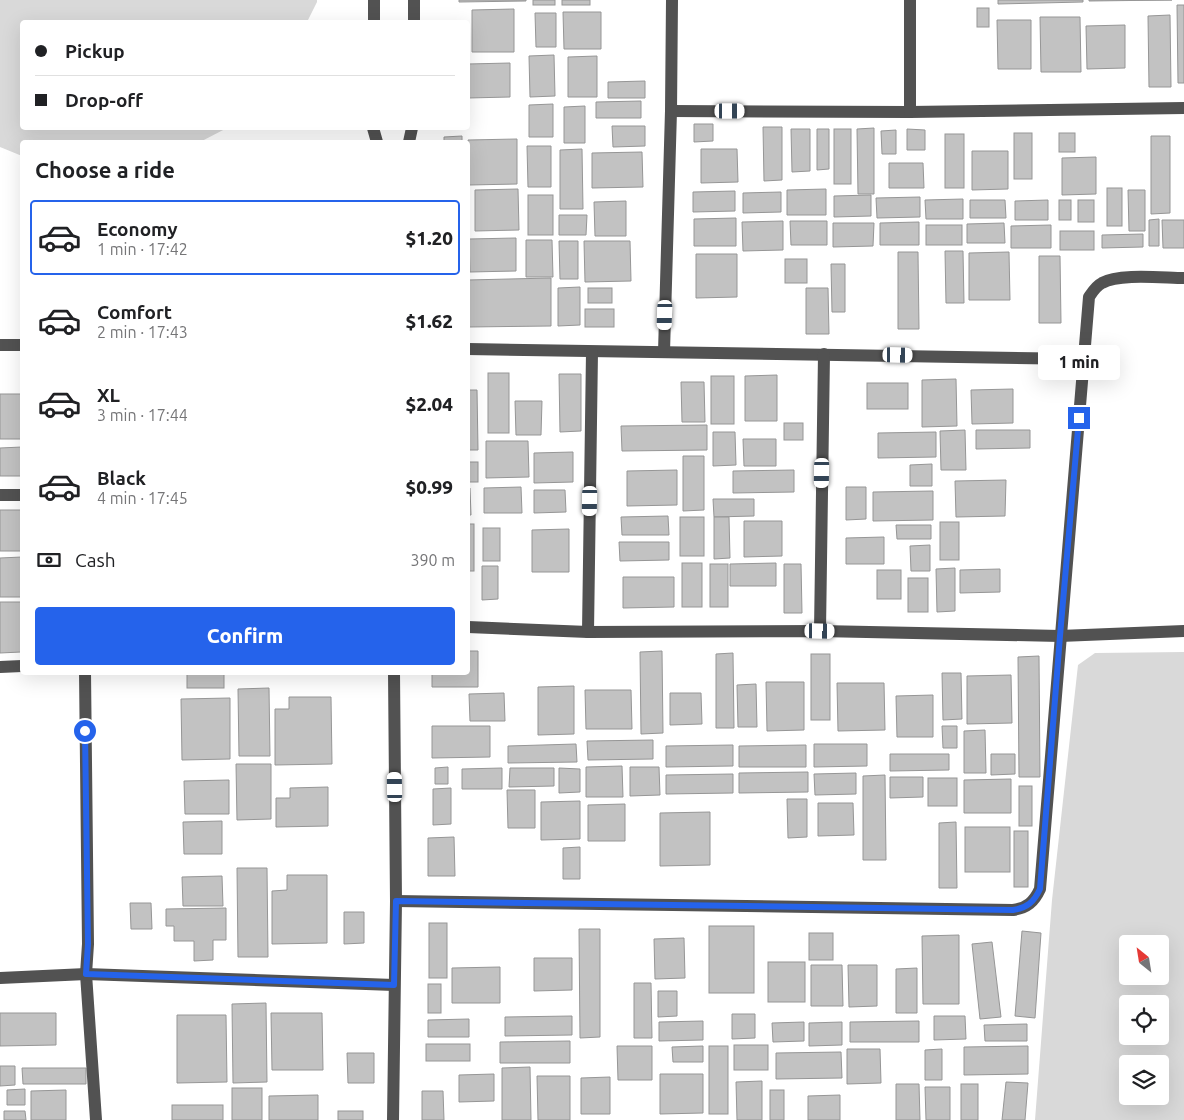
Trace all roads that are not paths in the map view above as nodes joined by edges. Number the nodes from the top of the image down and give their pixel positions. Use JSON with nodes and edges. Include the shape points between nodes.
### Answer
{"nodes":[{"id":1,"x":374,"y":0,"type":"edge"},
{"id":2,"x":414,"y":0,"type":"edge"},
{"id":3,"x":672,"y":0,"type":"edge"},
{"id":4,"x":910,"y":0,"type":"edge"},
{"id":5,"x":374,"y":20,"type":"edge"},
{"id":6,"x":414,"y":20,"type":"edge"},
{"id":7,"x":1184,"y":108,"type":"edge"},
{"id":8,"x":671,"y":111,"type":"junction"},
{"id":9,"x":910,"y":112,"type":"junction"},
{"id":10,"x":1184,"y":278,"type":"edge"},
{"id":11,"x":0,"y":345,"type":"edge"},
{"id":12,"x":20,"y":345,"type":"edge"},
{"id":13,"x":470,"y":349,"type":"edge"},
{"id":14,"x":592,"y":352,"type":"junction"},
{"id":15,"x":664,"y":352,"type":"junction"},
{"id":16,"x":824,"y":354,"type":"junction"},
{"id":17,"x":1084,"y":359,"type":"junction"},
{"id":18,"x":0,"y":495,"type":"edge"},
{"id":19,"x":20,"y":495,"type":"edge"},
{"id":20,"x":470,"y":627,"type":"edge"},
{"id":21,"x":820,"y":631,"type":"junction"},
{"id":22,"x":1184,"y":631,"type":"edge"},
{"id":23,"x":588,"y":632,"type":"junction"},
{"id":24,"x":1060,"y":636,"type":"junction"},
{"id":25,"x":20,"y":666,"type":"edge"},
{"id":26,"x":0,"y":668,"type":"edge"},
{"id":27,"x":84,"y":675,"type":"edge"},
{"id":28,"x":394,"y":675,"type":"edge"},
{"id":29,"x":396,"y":901,"type":"junction"},
{"id":30,"x":86,"y":974,"type":"junction"},
{"id":31,"x":0,"y":978,"type":"edge"},
{"id":32,"x":394,"y":985,"type":"junction"},
{"id":33,"x":96,"y":1120,"type":"edge"},
{"id":34,"x":393,"y":1120,"type":"edge"}],
"edges":[{"from":1,"to":5,"type":"street"},
{"from":2,"to":6,"type":"street"},
{"from":3,"to":8,"type":"street"},
{"from":4,"to":9,"type":"street"},
{"from":7,"to":9,"type":"street"},
{"from":8,"to":9,"type":"street"},
{"from":8,"to":15,"type":"street"},
{"from":10,"to":17,"type":"street","via":[[1120,277],[1096,287],[1089,297]]},
{"from":11,"to":12,"type":"street"},
{"from":13,"to":14,"type":"street"},
{"from":14,"to":15,"type":"street"},
{"from":14,"to":23,"type":"street"},
{"from":15,"to":16,"type":"street"},
{"from":16,"to":17,"type":"street"},
{"from":16,"to":21,"type":"street"},
{"from":17,"to":24,"type":"street"},
{"from":18,"to":19,"type":"street"},
{"from":20,"to":23,"type":"street"},
{"from":21,"to":23,"type":"street"},
{"from":21,"to":24,"type":"street"},
{"from":22,"to":24,"type":"street"},
{"from":24,"to":29,"type":"street","via":[[1040,889],[1036,899],[1023,908]]},
{"from":25,"to":26,"type":"street"},
{"from":27,"to":30,"type":"street"},
{"from":28,"to":29,"type":"street"},
{"from":29,"to":32,"type":"street"},
{"from":30,"to":31,"type":"street"},
{"from":30,"to":32,"type":"street"},
{"from":30,"to":33,"type":"street"},
{"from":32,"to":34,"type":"street"}]}
